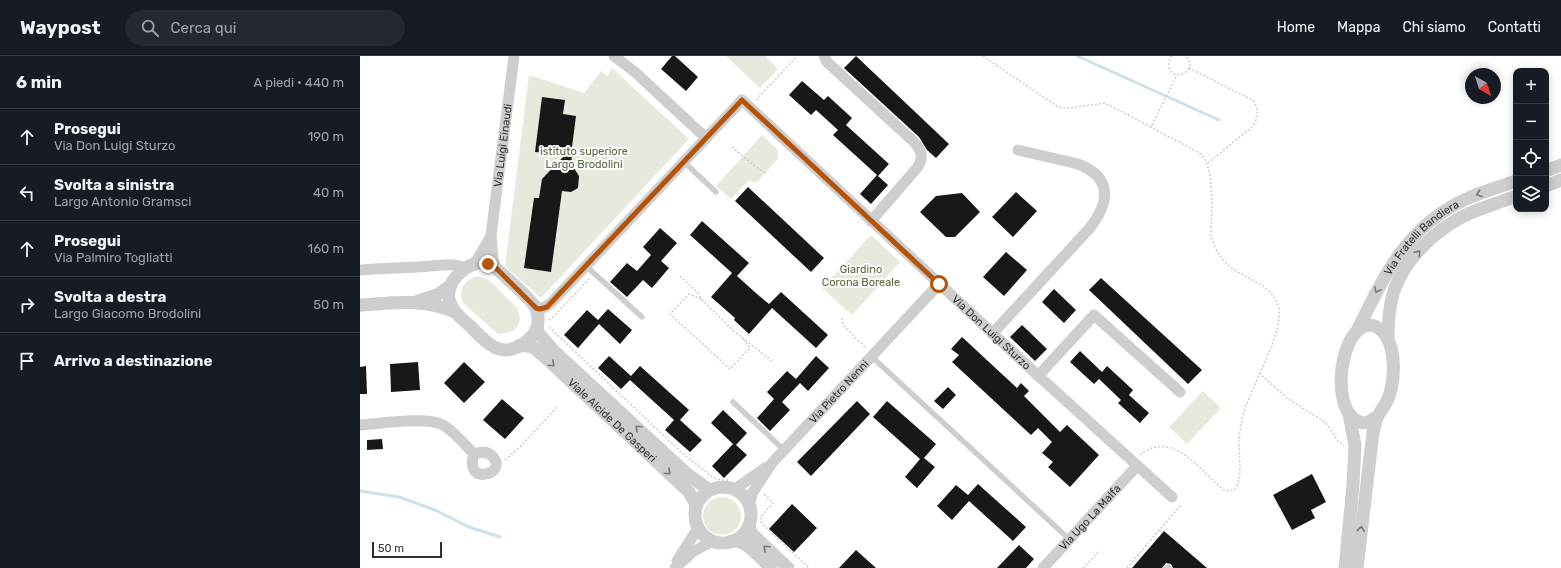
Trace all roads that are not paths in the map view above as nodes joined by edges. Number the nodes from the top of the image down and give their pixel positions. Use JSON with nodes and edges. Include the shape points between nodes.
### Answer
{"nodes":[{"id":1,"x":514,"y":56,"type":"edge"},
{"id":2,"x":614,"y":56,"type":"edge"},
{"id":3,"x":824,"y":56,"type":"edge"},
{"id":4,"x":706,"y":138,"type":"junction"},
{"id":5,"x":1018,"y":150,"type":"dead end"},
{"id":6,"x":684,"y":162,"type":"junction"},
{"id":7,"x":1561,"y":165,"type":"edge"},
{"id":8,"x":1549,"y":170,"type":"edge"},
{"id":9,"x":1561,"y":180,"type":"edge"},
{"id":10,"x":1513,"y":182,"type":"edge"},
{"id":11,"x":1549,"y":185,"type":"edge"},
{"id":12,"x":716,"y":192,"type":"dead end"},
{"id":13,"x":1513,"y":197,"type":"edge"},
{"id":14,"x":870,"y":221,"type":"junction"},
{"id":15,"x":491,"y":235,"type":"junction"},
{"id":16,"x":437,"y":266,"type":"junction"},
{"id":17,"x":470,"y":266,"type":"junction"},
{"id":18,"x":496,"y":268,"type":"junction"},
{"id":19,"x":590,"y":269,"type":"junction"},
{"id":20,"x":360,"y":270,"type":"edge"},
{"id":21,"x":452,"y":283,"type":"junction"},
{"id":22,"x":939,"y":284,"type":"junction"},
{"id":23,"x":414,"y":302,"type":"junction"},
{"id":24,"x":360,"y":305,"type":"edge"},
{"id":25,"x":536,"y":308,"type":"junction"},
{"id":26,"x":455,"y":312,"type":"junction"},
{"id":27,"x":642,"y":317,"type":"dead end"},
{"id":28,"x":543,"y":325,"type":"junction"},
{"id":29,"x":1358,"y":329,"type":"junction"},
{"id":30,"x":992,"y":334,"type":"junction"},
{"id":31,"x":1388,"y":340,"type":"junction"},
{"id":32,"x":520,"y":345,"type":"junction"},
{"id":33,"x":872,"y":355,"type":"junction"},
{"id":34,"x":1038,"y":376,"type":"junction"},
{"id":35,"x":1180,"y":392,"type":"dead end"},
{"id":36,"x":733,"y":402,"type":"dead end"},
{"id":37,"x":1349,"y":414,"type":"junction"},
{"id":38,"x":1378,"y":416,"type":"junction"},
{"id":39,"x":360,"y":425,"type":"edge"},
{"id":40,"x":784,"y":450,"type":"junction"},
{"id":41,"x":474,"y":454,"type":"junction"},
{"id":42,"x":772,"y":463,"type":"junction"},
{"id":43,"x":1134,"y":464,"type":"junction"},
{"id":44,"x":734,"y":484,"type":"junction"},
{"id":45,"x":709,"y":490,"type":"junction"},
{"id":46,"x":1176,"y":501,"type":"road end"},
{"id":47,"x":696,"y":505,"type":"junction"},
{"id":48,"x":749,"y":505,"type":"junction"},
{"id":49,"x":749,"y":525,"type":"junction"},
{"id":50,"x":698,"y":528,"type":"junction"},
{"id":51,"x":1069,"y":539,"type":"junction"},
{"id":52,"x":732,"y":541,"type":"junction"},
{"id":53,"x":714,"y":542,"type":"junction"},
{"id":54,"x":674,"y":568,"type":"edge"},
{"id":55,"x":771,"y":568,"type":"edge"},
{"id":56,"x":788,"y":568,"type":"edge"},
{"id":57,"x":1043,"y":568,"type":"edge"},
{"id":58,"x":1345,"y":568,"type":"edge"},
{"id":59,"x":1357,"y":568,"type":"edge"}],
"edges":[{"from":1,"to":15,"type":"street","name":"Via Luigi Einaudi"},
{"from":2,"to":4,"type":"street"},
{"from":3,"to":14,"type":"street","via":[[827,62],[914,142],[922,153],[917,168]]},
{"from":4,"to":6,"type":"street"},
{"from":4,"to":14,"type":"street","name":"Via Don Luigi Sturzo","via":[[746,103]]},
{"from":5,"to":30,"type":"street","via":[[1086,168],[1102,182],[1105,198],[1099,215],[1089,229]]},
{"from":6,"to":12,"type":"lane"},
{"from":6,"to":19,"type":"street"},
{"from":7,"to":8,"type":"street"},
{"from":9,"to":11,"type":"street"},
{"from":10,"to":29,"type":"street","name":"Via Fratelli Bandiera","one_way":true,"via":[[1466,199],[1443,212],[1422,229],[1388,270]]},
{"from":31,"to":13,"type":"street","name":"Via Fratelli Bandiera","one_way":true,"via":[[1389,316],[1395,287],[1418,252],[1440,231],[1460,218]]},
{"from":14,"to":22,"type":"street","name":"Via Don Luigi Sturzo"},
{"from":15,"to":17,"type":"street","name":"Via Luigi Einaudi"},
{"from":15,"to":18,"type":"street","name":"Via Luigi Einaudi"},
{"from":16,"to":17,"type":"street"},
{"from":16,"to":20,"type":"street"},
{"from":16,"to":21,"type":"street","via":[[449,273]]},
{"from":17,"to":18,"type":"street","via":[[488,264]]},
{"from":17,"to":21,"type":"street"},
{"from":18,"to":25,"type":"street"},
{"from":19,"to":25,"type":"street","via":[[549,305]]},
{"from":19,"to":27,"type":"lane"},
{"from":21,"to":23,"type":"street","via":[[432,297]]},
{"from":21,"to":26,"type":"street","via":[[449,299]]},
{"from":22,"to":30,"type":"street","name":"Via Don Luigi Sturzo"},
{"from":22,"to":33,"type":"street","name":"Via Pietro Nenni"},
{"from":23,"to":24,"type":"street"},
{"from":23,"to":26,"type":"street","via":[[434,304]]},
{"from":25,"to":28,"type":"street"},
{"from":26,"to":32,"type":"street","via":[[494,348],[506,350]]},
{"from":28,"to":32,"type":"street"},
{"from":45,"to":28,"type":"street","name":"Viale Alcide De Gasperi","one_way":true,"via":[[686,473],[554,351],[541,336]]},
{"from":29,"to":31,"type":"street","name":"Via Fratelli Bandiera","via":[[1374,325],[1384,332]]},
{"from":29,"to":37,"type":"street","name":"Via Fratelli Bandiera","via":[[1348,345],[1342,368],[1342,393]]},
{"from":30,"to":34,"type":"street","name":"Via Don Luigi Sturzo"},
{"from":31,"to":38,"type":"street","name":"Via Fratelli Bandiera","via":[[1393,366],[1392,388]]},
{"from":32,"to":47,"type":"street","name":"Viale Alcide De Gasperi","one_way":true,"via":[[533,348],[547,359],[689,492]]},
{"from":33,"to":40,"type":"street","name":"Via Pietro Nenni"},
{"from":33,"to":51,"type":"lane"},
{"from":34,"to":35,"type":"street","via":[[1094,314]]},
{"from":34,"to":43,"type":"street","name":"Via Don Luigi Sturzo"},
{"from":36,"to":40,"type":"lane"},
{"from":37,"to":38,"type":"street","via":[[1364,423]]},
{"from":37,"to":58,"type":"street","name":"Via Fratelli Bandiera","via":[[1355,449]]},
{"from":59,"to":38,"type":"street","name":"Via Fratelli Bandiera","one_way":true,"via":[[1372,441]]},
{"from":39,"to":41,"type":"street","via":[[428,420],[438,422]]},
{"from":40,"to":42,"type":"street","name":"Via Pietro Nenni"},
{"from":41,"to":41,"type":"street","via":[[490,454],[496,464],[493,471],[486,475],[476,472],[473,465]]},
{"from":42,"to":44,"type":"street"},
{"from":42,"to":48,"type":"street","name":"Via Pietro Nenni","via":[[751,496]]},
{"from":43,"to":46,"type":"street","name":"Via Don Luigi Sturzo"},
{"from":43,"to":51,"type":"street","name":"Via Ugo La Malfa"},
{"from":44,"to":45,"type":"street"},
{"from":44,"to":48,"type":"street"},
{"from":45,"to":47,"type":"street"},
{"from":47,"to":50,"type":"street","via":[[694,519]]},
{"from":48,"to":49,"type":"street"},
{"from":49,"to":52,"type":"street","via":[[742,535]]},
{"from":56,"to":49,"type":"street","one_way":true,"via":[[751,533]]},
{"from":50,"to":53,"type":"street"},
{"from":50,"to":54,"type":"street"},
{"from":51,"to":57,"type":"street","name":"Via Ugo La Malfa"},
{"from":52,"to":53,"type":"street"},
{"from":52,"to":55,"type":"street","via":[[744,544]]},
{"from":53,"to":54,"type":"street","via":[[694,551]]}]}
